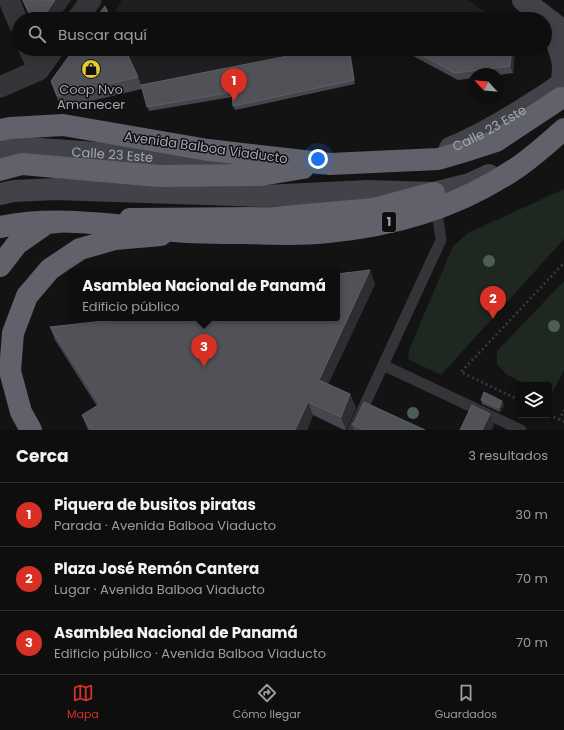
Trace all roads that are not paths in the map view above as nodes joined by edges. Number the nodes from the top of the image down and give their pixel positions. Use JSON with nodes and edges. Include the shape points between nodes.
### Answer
{"nodes":[{"id":1,"x":9,"y":0,"type":"edge"},
{"id":2,"x":91,"y":0,"type":"edge"},
{"id":3,"x":523,"y":0,"type":"edge"},
{"id":4,"x":14,"y":12,"type":"edge"},
{"id":5,"x":82,"y":12,"type":"edge"},
{"id":6,"x":537,"y":12,"type":"edge"},
{"id":7,"x":552,"y":23,"type":"edge"},
{"id":8,"x":552,"y":31,"type":"edge"},
{"id":9,"x":564,"y":31,"type":"edge"},
{"id":10,"x":33,"y":56,"type":"edge"},
{"id":11,"x":49,"y":56,"type":"edge"},
{"id":12,"x":38,"y":70,"type":"junction"},
{"id":13,"x":563,"y":86,"type":"edge"},
{"id":14,"x":0,"y":87,"type":"edge"},
{"id":15,"x":0,"y":130,"type":"edge"},
{"id":16,"x":561,"y":130,"type":"edge"},
{"id":17,"x":0,"y":150,"type":"edge"},
{"id":18,"x":330,"y":164,"type":"junction"},
{"id":19,"x":0,"y":170,"type":"edge"},
{"id":20,"x":434,"y":193,"type":"junction"},
{"id":21,"x":0,"y":194,"type":"edge"},
{"id":22,"x":0,"y":228,"type":"edge"},
{"id":23,"x":190,"y":232,"type":"junction"},
{"id":24,"x":0,"y":266,"type":"edge"},
{"id":25,"x":383,"y":365,"type":"junction"},
{"id":26,"x":31,"y":430,"type":"edge"},
{"id":27,"x":353,"y":430,"type":"edge"},
{"id":28,"x":521,"y":430,"type":"edge"}],
"edges":[{"from":1,"to":4,"type":"street"},
{"from":2,"to":5,"type":"street"},
{"from":3,"to":6,"type":"main road"},
{"from":7,"to":9,"type":"main road"},
{"from":8,"to":13,"type":"main road","via":[[563,66]]},
{"from":10,"to":12,"type":"street"},
{"from":11,"to":12,"type":"street"},
{"from":12,"to":14,"type":"street"},
{"from":13,"to":17,"type":"main road","name":"Calle 23 Este","via":[[469,140],[429,156],[388,164],[347,168],[272,166],[13,147]]},
{"from":13,"to":18,"type":"highway","name":"Avenida Balboa Viaducto","bridge":true,"via":[[532,118],[496,141],[438,159]]},
{"from":15,"to":18,"type":"highway","name":"Avenida Balboa Viaducto","bridge":true,"via":[[63,125],[208,150]]},
{"from":16,"to":20,"type":"main road","number":"1","via":[[511,164],[470,184]]},
{"from":16,"to":23,"type":"highway","number":"1","bridge":true,"via":[[543,148],[515,169],[476,192],[428,212],[390,222],[327,232]]},
{"from":18,"to":19,"type":"highway","bridge":true,"via":[[261,175],[159,176],[22,164]]},
{"from":20,"to":21,"type":"main road","number":"1","via":[[368,191],[264,196],[56,189]]},
{"from":20,"to":24,"type":"highway","via":[[374,209],[272,218],[85,219],[47,224],[17,244]]},
{"from":20,"to":25,"type":"lane","via":[[441,240]]},
{"from":22,"to":23,"type":"highway","bridge":true,"via":[[22,223],[79,222]]},
{"from":23,"to":26,"type":"highway","bridge":true,"via":[[115,239],[80,249],[50,269],[27,296],[12,333],[10,371],[21,412]]},
{"from":25,"to":27,"type":"lane"},
{"from":25,"to":28,"type":"lane"}]}
